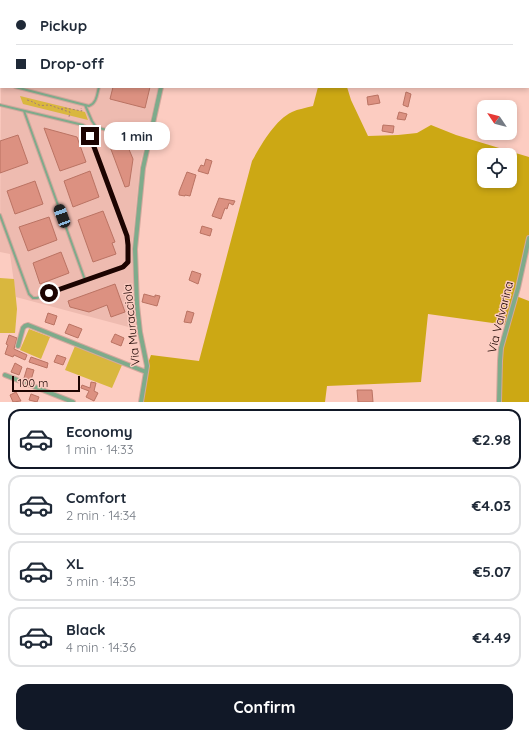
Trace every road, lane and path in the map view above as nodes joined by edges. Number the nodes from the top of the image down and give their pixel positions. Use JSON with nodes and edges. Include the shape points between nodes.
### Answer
{"nodes":[{"id":1,"x":19,"y":88,"type":"edge"},
{"id":2,"x":98,"y":88,"type":"edge"},
{"id":3,"x":161,"y":88,"type":"edge"},
{"id":4,"x":27,"y":100,"type":"dead end"},
{"id":5,"x":0,"y":104,"type":"edge"},
{"id":6,"x":85,"y":105,"type":"junction"},
{"id":7,"x":61,"y":109,"type":"junction"},
{"id":8,"x":24,"y":111,"type":"junction"},
{"id":9,"x":82,"y":111,"type":"dead end"},
{"id":10,"x":68,"y":122,"type":"junction"},
{"id":11,"x":127,"y":136,"type":"dead end"},
{"id":12,"x":0,"y":214,"type":"edge"},
{"id":13,"x":529,"y":238,"type":"edge"},
{"id":14,"x":85,"y":280,"type":"junction"},
{"id":15,"x":18,"y":346,"type":"dead end"},
{"id":16,"x":146,"y":372,"type":"junction"},
{"id":17,"x":5,"y":375,"type":"dead end"},
{"id":18,"x":73,"y":402,"type":"edge"},
{"id":19,"x":141,"y":402,"type":"edge"},
{"id":20,"x":499,"y":402,"type":"edge"}],
"edges":[{"from":1,"to":6,"type":"lane"},
{"from":2,"to":6,"type":"lane","via":[[94,103]]},
{"from":3,"to":16,"type":"street","name":"Via Muracciola","via":[[143,168],[135,249],[137,305]]},
{"from":4,"to":7,"type":"path"},
{"from":5,"to":8,"type":"lane"},
{"from":6,"to":11,"type":"lane","via":[[95,125]]},
{"from":7,"to":9,"type":"path"},
{"from":7,"to":10,"type":"path","via":[[70,112]]},
{"from":8,"to":10,"type":"lane"},
{"from":8,"to":14,"type":"lane"},
{"from":10,"to":14,"type":"lane","via":[[83,125],[88,129],[128,242],[129,258],[126,265]]},
{"from":12,"to":14,"type":"lane","via":[[30,296],[36,298]]},
{"from":13,"to":20,"type":"street","name":"Via Valvarina","via":[[501,348]]},
{"from":15,"to":16,"type":"street","name":"Via Muracciola","via":[[23,328],[28,326]]},
{"from":16,"to":19,"type":"street","name":"Via Muracciola"},
{"from":17,"to":18,"type":"street"}]}
